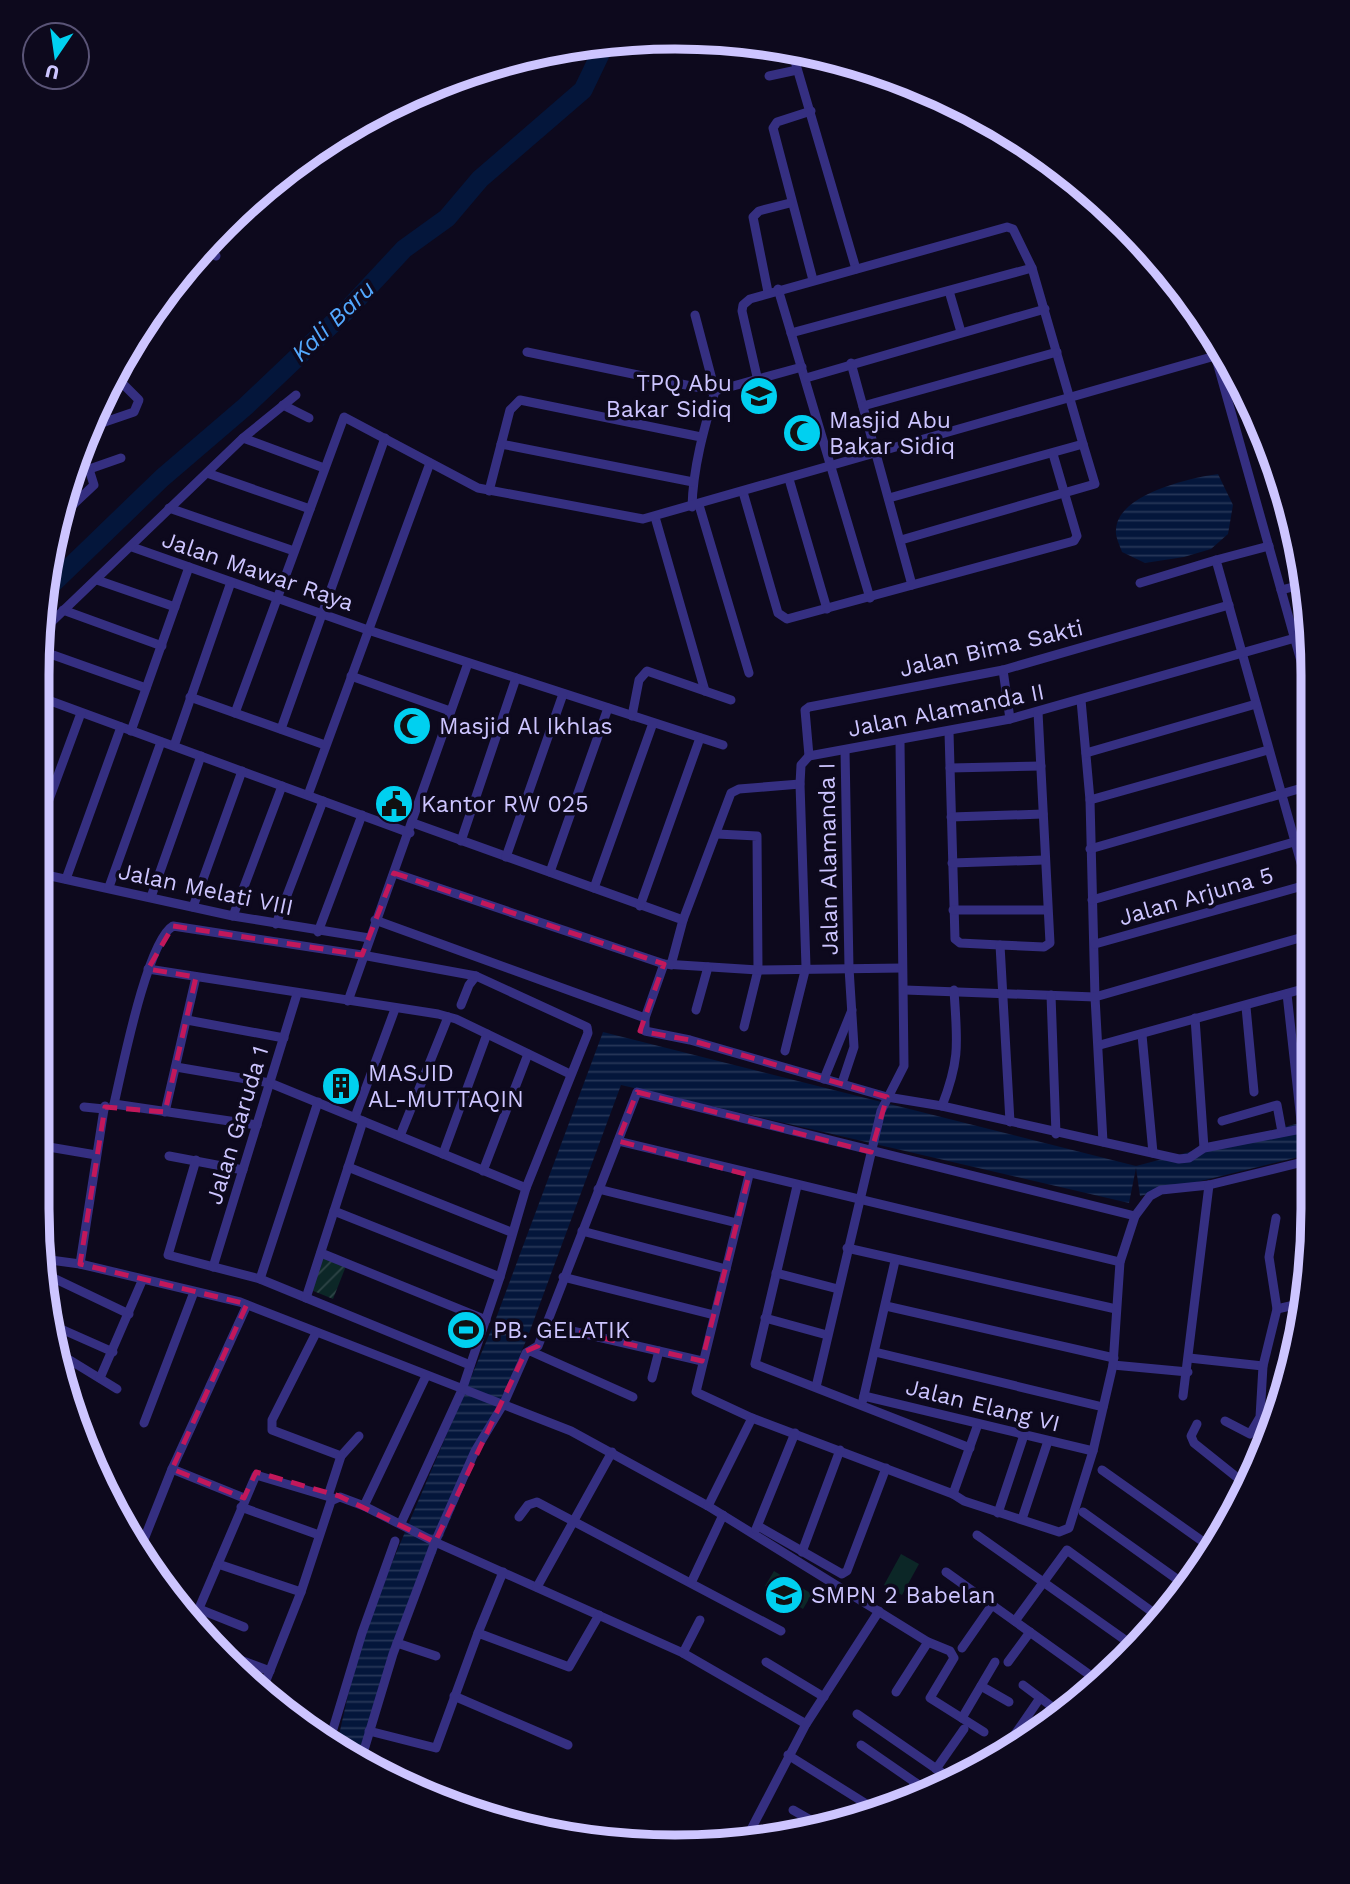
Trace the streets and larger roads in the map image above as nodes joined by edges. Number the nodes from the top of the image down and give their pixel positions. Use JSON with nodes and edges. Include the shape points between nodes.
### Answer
{"nodes":[{"id":1,"x":795,"y":61,"type":"edge"},
{"id":2,"x":797,"y":70,"type":"junction"},
{"id":3,"x":769,"y":76,"type":"dead end"},
{"id":4,"x":811,"y":111,"type":"junction"},
{"id":5,"x":790,"y":203,"type":"junction"},
{"id":6,"x":1032,"y":268,"type":"junction"},
{"id":7,"x":856,"y":269,"type":"junction"},
{"id":8,"x":813,"y":280,"type":"junction"},
{"id":9,"x":773,"y":290,"type":"junction"},
{"id":10,"x":949,"y":291,"type":"junction"},
{"id":11,"x":1045,"y":309,"type":"junction"},
{"id":12,"x":695,"y":315,"type":"dead end"},
{"id":13,"x":961,"y":332,"type":"junction"},
{"id":14,"x":792,"y":333,"type":"junction"},
{"id":15,"x":527,"y":352,"type":"dead end"},
{"id":16,"x":1057,"y":352,"type":"junction"},
{"id":17,"x":1213,"y":356,"type":"edge"},
{"id":18,"x":851,"y":363,"type":"junction"},
{"id":19,"x":802,"y":367,"type":"junction"},
{"id":20,"x":1223,"y":373,"type":"edge"},
{"id":21,"x":806,"y":378,"type":"junction"},
{"id":22,"x":758,"y":381,"type":"junction"},
{"id":23,"x":122,"y":383,"type":"edge"},
{"id":24,"x":715,"y":391,"type":"junction"},
{"id":25,"x":296,"y":395,"type":"dead end"},
{"id":26,"x":1070,"y":398,"type":"junction"},
{"id":27,"x":283,"y":405,"type":"junction"},
{"id":28,"x":863,"y":406,"type":"junction"},
{"id":29,"x":309,"y":418,"type":"dead end"},
{"id":30,"x":103,"y":423,"type":"edge"},
{"id":31,"x":701,"y":437,"type":"junction"},
{"id":32,"x":243,"y":438,"type":"junction"},
{"id":33,"x":385,"y":438,"type":"junction"},
{"id":34,"x":501,"y":444,"type":"junction"},
{"id":35,"x":1083,"y":444,"type":"junction"},
{"id":36,"x":876,"y":452,"type":"junction"},
{"id":37,"x":1053,"y":454,"type":"junction"},
{"id":38,"x":121,"y":458,"type":"dead end"},
{"id":39,"x":430,"y":463,"type":"junction"},
{"id":40,"x":832,"y":465,"type":"junction"},
{"id":41,"x":324,"y":468,"type":"junction"},
{"id":42,"x":89,"y":469,"type":"junction"},
{"id":43,"x":83,"y":471,"type":"edge"},
{"id":44,"x":207,"y":473,"type":"junction"},
{"id":45,"x":789,"y":480,"type":"junction"},
{"id":46,"x":693,"y":482,"type":"junction"},
{"id":47,"x":489,"y":491,"type":"junction"},
{"id":48,"x":743,"y":492,"type":"junction"},
{"id":49,"x":1064,"y":494,"type":"junction"},
{"id":50,"x":888,"y":498,"type":"junction"},
{"id":51,"x":72,"y":505,"type":"edge"},
{"id":52,"x":696,"y":506,"type":"junction"},
{"id":53,"x":169,"y":508,"type":"junction"},
{"id":54,"x":310,"y":509,"type":"junction"},
{"id":55,"x":655,"y":517,"type":"junction"},
{"id":56,"x":901,"y":540,"type":"junction"},
{"id":57,"x":1269,"y":546,"type":"junction"},
{"id":58,"x":133,"y":547,"type":"junction"},
{"id":59,"x":295,"y":551,"type":"junction"},
{"id":60,"x":1216,"y":560,"type":"junction"},
{"id":61,"x":189,"y":567,"type":"junction"},
{"id":62,"x":97,"y":580,"type":"junction"},
{"id":63,"x":231,"y":582,"type":"junction"},
{"id":64,"x":1140,"y":583,"type":"dead end"},
{"id":65,"x":912,"y":585,"type":"junction"},
{"id":66,"x":1295,"y":587,"type":"edge"},
{"id":67,"x":1281,"y":590,"type":"junction"},
{"id":68,"x":278,"y":598,"type":"junction"},
{"id":69,"x":870,"y":598,"type":"junction"},
{"id":70,"x":1229,"y":605,"type":"junction"},
{"id":71,"x":175,"y":607,"type":"junction"},
{"id":72,"x":827,"y":609,"type":"junction"},
{"id":73,"x":62,"y":610,"type":"junction"},
{"id":74,"x":322,"y":614,"type":"junction"},
{"id":75,"x":51,"y":621,"type":"edge"},
{"id":76,"x":368,"y":630,"type":"junction"},
{"id":77,"x":1295,"y":638,"type":"junction"},
{"id":78,"x":162,"y":646,"type":"junction"},
{"id":79,"x":1244,"y":652,"type":"junction"},
{"id":80,"x":50,"y":654,"type":"edge"},
{"id":81,"x":1301,"y":659,"type":"edge"},
{"id":82,"x":468,"y":663,"type":"junction"},
{"id":83,"x":1003,"y":670,"type":"junction"},
{"id":84,"x":749,"y":673,"type":"dead end"},
{"id":85,"x":351,"y":676,"type":"junction"},
{"id":86,"x":516,"y":678,"type":"junction"},
{"id":87,"x":146,"y":688,"type":"junction"},
{"id":88,"x":705,"y":691,"type":"junction"},
{"id":89,"x":563,"y":694,"type":"junction"},
{"id":90,"x":190,"y":697,"type":"junction"},
{"id":91,"x":731,"y":699,"type":"dead end"},
{"id":92,"x":1081,"y":700,"type":"junction"},
{"id":93,"x":49,"y":701,"type":"edge"},
{"id":94,"x":1256,"y":704,"type":"junction"},
{"id":95,"x":608,"y":708,"type":"junction"},
{"id":96,"x":450,"y":711,"type":"junction"},
{"id":97,"x":1038,"y":712,"type":"junction"},
{"id":98,"x":82,"y":713,"type":"junction"},
{"id":99,"x":235,"y":713,"type":"junction"},
{"id":100,"x":632,"y":716,"type":"junction"},
{"id":101,"x":1010,"y":719,"type":"junction"},
{"id":102,"x":653,"y":723,"type":"junction"},
{"id":103,"x":121,"y":727,"type":"junction"},
{"id":104,"x":281,"y":729,"type":"junction"},
{"id":105,"x":131,"y":731,"type":"junction"},
{"id":106,"x":949,"y":732,"type":"junction"},
{"id":107,"x":700,"y":738,"type":"junction"},
{"id":108,"x":900,"y":741,"type":"junction"},
{"id":109,"x":162,"y":742,"type":"junction"},
{"id":110,"x":325,"y":745,"type":"junction"},
{"id":111,"x":174,"y":746,"type":"junction"},
{"id":112,"x":723,"y":746,"type":"dead end"},
{"id":113,"x":845,"y":750,"type":"junction"},
{"id":114,"x":1268,"y":750,"type":"junction"},
{"id":115,"x":1086,"y":753,"type":"junction"},
{"id":116,"x":201,"y":756,"type":"junction"},
{"id":117,"x":808,"y":756,"type":"junction"},
{"id":118,"x":1041,"y":765,"type":"junction"},
{"id":119,"x":950,"y":768,"type":"junction"},
{"id":120,"x":242,"y":771,"type":"junction"},
{"id":121,"x":800,"y":783,"type":"junction"},
{"id":122,"x":282,"y":786,"type":"junction"},
{"id":123,"x":1301,"y":789,"type":"edge"},
{"id":124,"x":308,"y":795,"type":"junction"},
{"id":125,"x":1282,"y":795,"type":"junction"},
{"id":126,"x":49,"y":800,"type":"edge"},
{"id":127,"x":1090,"y":800,"type":"junction"},
{"id":128,"x":323,"y":801,"type":"junction"},
{"id":129,"x":1043,"y":814,"type":"junction"},
{"id":130,"x":362,"y":815,"type":"junction"},
{"id":131,"x":951,"y":817,"type":"junction"},
{"id":132,"x":411,"y":828,"type":"junction"},
{"id":133,"x":717,"y":835,"type":"junction"},
{"id":134,"x":460,"y":841,"type":"junction"},
{"id":135,"x":1294,"y":842,"type":"junction"},
{"id":136,"x":1090,"y":849,"type":"junction"},
{"id":137,"x":506,"y":857,"type":"junction"},
{"id":138,"x":1044,"y":860,"type":"junction"},
{"id":139,"x":953,"y":863,"type":"junction"},
{"id":140,"x":1301,"y":867,"type":"edge"},
{"id":141,"x":550,"y":872,"type":"junction"},
{"id":142,"x":394,"y":873,"type":"junction"},
{"id":143,"x":49,"y":875,"type":"edge"},
{"id":144,"x":66,"y":879,"type":"junction"},
{"id":145,"x":1301,"y":886,"type":"edge"},
{"id":146,"x":109,"y":887,"type":"junction"},
{"id":147,"x":594,"y":888,"type":"junction"},
{"id":148,"x":151,"y":897,"type":"junction"},
{"id":149,"x":1092,"y":900,"type":"junction"},
{"id":150,"x":640,"y":906,"type":"junction"},
{"id":151,"x":193,"y":907,"type":"junction"},
{"id":152,"x":953,"y":910,"type":"junction"},
{"id":153,"x":1047,"y":910,"type":"junction"},
{"id":154,"x":233,"y":916,"type":"junction"},
{"id":155,"x":683,"y":919,"type":"junction"},
{"id":156,"x":375,"y":920,"type":"junction"},
{"id":157,"x":276,"y":924,"type":"junction"},
{"id":158,"x":318,"y":932,"type":"junction"},
{"id":159,"x":369,"y":938,"type":"junction"},
{"id":160,"x":1301,"y":938,"type":"edge"},
{"id":161,"x":1095,"y":944,"type":"junction"},
{"id":162,"x":1000,"y":945,"type":"junction"},
{"id":163,"x":362,"y":954,"type":"junction"},
{"id":164,"x":668,"y":964,"type":"junction"},
{"id":165,"x":708,"y":967,"type":"junction"},
{"id":166,"x":806,"y":967,"type":"junction"},
{"id":167,"x":849,"y":968,"type":"junction"},
{"id":168,"x":902,"y":968,"type":"junction"},
{"id":169,"x":148,"y":969,"type":"junction"},
{"id":170,"x":758,"y":970,"type":"junction"},
{"id":171,"x":196,"y":976,"type":"junction"},
{"id":172,"x":476,"y":976,"type":"junction"},
{"id":173,"x":1301,"y":989,"type":"edge"},
{"id":174,"x":905,"y":990,"type":"junction"},
{"id":175,"x":954,"y":990,"type":"junction"},
{"id":176,"x":1002,"y":993,"type":"junction"},
{"id":177,"x":1287,"y":993,"type":"junction"},
{"id":178,"x":297,"y":994,"type":"junction"},
{"id":179,"x":1051,"y":995,"type":"junction"},
{"id":180,"x":1095,"y":997,"type":"junction"},
{"id":181,"x":348,"y":1001,"type":"junction"},
{"id":182,"x":461,"y":1005,"type":"dead end"},
{"id":183,"x":1246,"y":1007,"type":"junction"},
{"id":184,"x":395,"y":1009,"type":"junction"},
{"id":185,"x":696,"y":1010,"type":"dead end"},
{"id":186,"x":852,"y":1010,"type":"junction"},
{"id":187,"x":448,"y":1017,"type":"junction"},
{"id":188,"x":645,"y":1018,"type":"junction"},
{"id":189,"x":1195,"y":1018,"type":"junction"},
{"id":190,"x":187,"y":1020,"type":"junction"},
{"id":191,"x":744,"y":1027,"type":"dead end"},
{"id":192,"x":487,"y":1034,"type":"junction"},
{"id":193,"x":1142,"y":1035,"type":"junction"},
{"id":194,"x":284,"y":1038,"type":"junction"},
{"id":195,"x":1100,"y":1045,"type":"junction"},
{"id":196,"x":785,"y":1051,"type":"dead end"},
{"id":197,"x":528,"y":1054,"type":"junction"},
{"id":198,"x":176,"y":1067,"type":"junction"},
{"id":199,"x":570,"y":1074,"type":"junction"},
{"id":200,"x":824,"y":1079,"type":"junction"},
{"id":201,"x":270,"y":1083,"type":"junction"},
{"id":202,"x":842,"y":1083,"type":"junction"},
{"id":203,"x":1301,"y":1088,"type":"edge"},
{"id":204,"x":1254,"y":1092,"type":"dead end"},
{"id":205,"x":887,"y":1097,"type":"junction"},
{"id":206,"x":318,"y":1102,"type":"junction"},
{"id":207,"x":114,"y":1104,"type":"junction"},
{"id":208,"x":942,"y":1106,"type":"junction"},
{"id":209,"x":84,"y":1107,"type":"dead end"},
{"id":210,"x":104,"y":1109,"type":"junction"},
{"id":211,"x":165,"y":1112,"type":"junction"},
{"id":212,"x":359,"y":1119,"type":"junction"},
{"id":213,"x":1222,"y":1121,"type":"dead end"},
{"id":214,"x":1010,"y":1122,"type":"junction"},
{"id":215,"x":257,"y":1125,"type":"junction"},
{"id":216,"x":1301,"y":1129,"type":"edge"},
{"id":217,"x":1282,"y":1132,"type":"junction"},
{"id":218,"x":1056,"y":1133,"type":"junction"},
{"id":219,"x":400,"y":1136,"type":"junction"},
{"id":220,"x":618,"y":1141,"type":"junction"},
{"id":221,"x":1103,"y":1142,"type":"junction"},
{"id":222,"x":49,"y":1147,"type":"edge"},
{"id":223,"x":1204,"y":1148,"type":"junction"},
{"id":224,"x":871,"y":1152,"type":"junction"},
{"id":225,"x":1153,"y":1153,"type":"junction"},
{"id":226,"x":443,"y":1154,"type":"junction"},
{"id":227,"x":96,"y":1155,"type":"junction"},
{"id":228,"x":169,"y":1156,"type":"dead end"},
{"id":229,"x":196,"y":1160,"type":"junction"},
{"id":230,"x":1301,"y":1162,"type":"edge"},
{"id":231,"x":348,"y":1167,"type":"junction"},
{"id":232,"x":243,"y":1170,"type":"junction"},
{"id":233,"x":483,"y":1171,"type":"junction"},
{"id":234,"x":749,"y":1175,"type":"junction"},
{"id":235,"x":1209,"y":1185,"type":"junction"},
{"id":236,"x":797,"y":1186,"type":"junction"},
{"id":237,"x":526,"y":1188,"type":"junction"},
{"id":238,"x":598,"y":1189,"type":"junction"},
{"id":239,"x":858,"y":1201,"type":"junction"},
{"id":240,"x":334,"y":1211,"type":"junction"},
{"id":241,"x":1135,"y":1216,"type":"junction"},
{"id":242,"x":1276,"y":1217,"type":"dead end"},
{"id":243,"x":737,"y":1223,"type":"junction"},
{"id":244,"x":582,"y":1231,"type":"junction"},
{"id":245,"x":512,"y":1232,"type":"junction"},
{"id":246,"x":847,"y":1248,"type":"junction"},
{"id":247,"x":321,"y":1253,"type":"junction"},
{"id":248,"x":51,"y":1260,"type":"edge"},
{"id":249,"x":895,"y":1261,"type":"junction"},
{"id":250,"x":1120,"y":1262,"type":"junction"},
{"id":251,"x":80,"y":1264,"type":"junction"},
{"id":252,"x":213,"y":1267,"type":"junction"},
{"id":253,"x":726,"y":1269,"type":"junction"},
{"id":254,"x":776,"y":1273,"type":"junction"},
{"id":255,"x":563,"y":1277,"type":"junction"},
{"id":256,"x":53,"y":1278,"type":"edge"},
{"id":257,"x":500,"y":1278,"type":"junction"},
{"id":258,"x":260,"y":1279,"type":"junction"},
{"id":259,"x":142,"y":1281,"type":"junction"},
{"id":260,"x":838,"y":1289,"type":"junction"},
{"id":261,"x":194,"y":1292,"type":"junction"},
{"id":262,"x":306,"y":1298,"type":"junction"},
{"id":263,"x":247,"y":1305,"type":"junction"},
{"id":264,"x":1294,"y":1305,"type":"edge"},
{"id":265,"x":886,"y":1306,"type":"junction"},
{"id":266,"x":1116,"y":1309,"type":"junction"},
{"id":267,"x":1277,"y":1309,"type":"junction"},
{"id":268,"x":129,"y":1314,"type":"junction"},
{"id":269,"x":714,"y":1315,"type":"junction"},
{"id":270,"x":765,"y":1318,"type":"junction"},
{"id":271,"x":485,"y":1320,"type":"junction"},
{"id":272,"x":546,"y":1325,"type":"junction"},
{"id":273,"x":61,"y":1329,"type":"edge"},
{"id":274,"x":316,"y":1334,"type":"junction"},
{"id":275,"x":827,"y":1335,"type":"junction"},
{"id":276,"x":529,"y":1350,"type":"junction"},
{"id":277,"x":659,"y":1351,"type":"junction"},
{"id":278,"x":113,"y":1352,"type":"junction"},
{"id":279,"x":875,"y":1352,"type":"junction"},
{"id":280,"x":67,"y":1358,"type":"edge"},
{"id":281,"x":1189,"y":1358,"type":"junction"},
{"id":282,"x":702,"y":1361,"type":"junction"},
{"id":283,"x":1113,"y":1361,"type":"junction"},
{"id":284,"x":470,"y":1365,"type":"junction"},
{"id":285,"x":1263,"y":1366,"type":"junction"},
{"id":286,"x":1188,"y":1372,"type":"junction"},
{"id":287,"x":426,"y":1376,"type":"junction"},
{"id":288,"x":100,"y":1378,"type":"junction"},
{"id":289,"x":652,"y":1378,"type":"dead end"},
{"id":290,"x":816,"y":1387,"type":"junction"},
{"id":291,"x":117,"y":1389,"type":"dead end"},
{"id":292,"x":463,"y":1390,"type":"junction"},
{"id":293,"x":1184,"y":1396,"type":"dead end"},
{"id":294,"x":634,"y":1397,"type":"dead end"},
{"id":295,"x":863,"y":1401,"type":"junction"},
{"id":296,"x":504,"y":1404,"type":"junction"},
{"id":297,"x":1103,"y":1407,"type":"junction"},
{"id":298,"x":752,"y":1418,"type":"junction"},
{"id":299,"x":1225,"y":1421,"type":"dead end"},
{"id":300,"x":144,"y":1423,"type":"dead end"},
{"id":301,"x":978,"y":1424,"type":"junction"},
{"id":302,"x":1197,"y":1424,"type":"dead end"},
{"id":303,"x":795,"y":1433,"type":"junction"},
{"id":304,"x":1024,"y":1435,"type":"junction"},
{"id":305,"x":359,"y":1436,"type":"dead end"},
{"id":306,"x":1048,"y":1441,"type":"junction"},
{"id":307,"x":970,"y":1448,"type":"junction"},
{"id":308,"x":840,"y":1450,"type":"junction"},
{"id":309,"x":1093,"y":1451,"type":"junction"},
{"id":310,"x":612,"y":1452,"type":"junction"},
{"id":311,"x":341,"y":1456,"type":"junction"},
{"id":312,"x":886,"y":1468,"type":"junction"},
{"id":313,"x":172,"y":1469,"type":"junction"},
{"id":314,"x":1102,"y":1471,"type":"dead end"},
{"id":315,"x":1239,"y":1479,"type":"edge"},
{"id":316,"x":953,"y":1494,"type":"junction"},
{"id":317,"x":331,"y":1497,"type":"junction"},
{"id":318,"x":243,"y":1502,"type":"junction"},
{"id":319,"x":364,"y":1506,"type":"junction"},
{"id":320,"x":708,"y":1506,"type":"junction"},
{"id":321,"x":1083,"y":1512,"type":"dead end"},
{"id":322,"x":998,"y":1513,"type":"junction"},
{"id":323,"x":723,"y":1515,"type":"junction"},
{"id":324,"x":519,"y":1517,"type":"dead end"},
{"id":325,"x":1022,"y":1519,"type":"junction"},
{"id":326,"x":575,"y":1522,"type":"junction"},
{"id":327,"x":401,"y":1523,"type":"junction"},
{"id":328,"x":756,"y":1530,"type":"junction"},
{"id":329,"x":319,"y":1535,"type":"junction"},
{"id":330,"x":977,"y":1535,"type":"dead end"},
{"id":331,"x":144,"y":1539,"type":"edge"},
{"id":332,"x":433,"y":1540,"type":"junction"},
{"id":333,"x":395,"y":1541,"type":"dead end"},
{"id":334,"x":1204,"y":1542,"type":"edge"},
{"id":335,"x":802,"y":1552,"type":"junction"},
{"id":336,"x":218,"y":1564,"type":"junction"},
{"id":337,"x":503,"y":1572,"type":"junction"},
{"id":338,"x":946,"y":1572,"type":"dead end"},
{"id":339,"x":1179,"y":1580,"type":"edge"},
{"id":340,"x":1044,"y":1582,"type":"junction"},
{"id":341,"x":691,"y":1583,"type":"junction"},
{"id":342,"x":537,"y":1587,"type":"junction"},
{"id":343,"x":301,"y":1592,"type":"junction"},
{"id":344,"x":992,"y":1605,"type":"junction"},
{"id":345,"x":199,"y":1609,"type":"junction"},
{"id":346,"x":879,"y":1611,"type":"junction"},
{"id":347,"x":197,"y":1613,"type":"edge"},
{"id":348,"x":1153,"y":1613,"type":"edge"},
{"id":349,"x":599,"y":1615,"type":"junction"},
{"id":350,"x":700,"y":1620,"type":"dead end"},
{"id":351,"x":1015,"y":1621,"type":"junction"},
{"id":352,"x":244,"y":1627,"type":"dead end"},
{"id":353,"x":781,"y":1631,"type":"dead end"},
{"id":354,"x":1030,"y":1632,"type":"junction"},
{"id":355,"x":478,"y":1633,"type":"junction"},
{"id":356,"x":928,"y":1642,"type":"junction"},
{"id":357,"x":1128,"y":1642,"type":"edge"},
{"id":358,"x":397,"y":1643,"type":"junction"},
{"id":359,"x":962,"y":1648,"type":"dead end"},
{"id":360,"x":683,"y":1653,"type":"junction"},
{"id":361,"x":436,"y":1656,"type":"dead end"},
{"id":362,"x":241,"y":1660,"type":"edge"},
{"id":363,"x":766,"y":1662,"type":"dead end"},
{"id":364,"x":995,"y":1662,"type":"dead end"},
{"id":365,"x":1008,"y":1662,"type":"dead end"},
{"id":366,"x":270,"y":1671,"type":"junction"},
{"id":367,"x":1092,"y":1676,"type":"edge"},
{"id":368,"x":265,"y":1683,"type":"edge"},
{"id":369,"x":1023,"y":1685,"type":"dead end"},
{"id":370,"x":981,"y":1686,"type":"junction"},
{"id":371,"x":896,"y":1692,"type":"dead end"},
{"id":372,"x":454,"y":1696,"type":"junction"},
{"id":373,"x":824,"y":1697,"type":"junction"},
{"id":374,"x":1041,"y":1698,"type":"junction"},
{"id":375,"x":1009,"y":1702,"type":"dead end"},
{"id":376,"x":1054,"y":1708,"type":"edge"},
{"id":377,"x":858,"y":1714,"type":"dead end"},
{"id":378,"x":962,"y":1718,"type":"junction"},
{"id":379,"x":806,"y":1724,"type":"junction"},
{"id":380,"x":964,"y":1729,"type":"dead end"},
{"id":381,"x":369,"y":1731,"type":"junction"},
{"id":382,"x":332,"y":1732,"type":"edge"},
{"id":383,"x":984,"y":1732,"type":"dead end"},
{"id":384,"x":1016,"y":1734,"type":"edge"},
{"id":385,"x":568,"y":1745,"type":"dead end"},
{"id":386,"x":861,"y":1745,"type":"dead end"},
{"id":387,"x":363,"y":1752,"type":"edge"},
{"id":388,"x":788,"y":1755,"type":"junction"},
{"id":389,"x":936,"y":1769,"type":"junction"},
{"id":390,"x":943,"y":1774,"type":"edge"},
{"id":391,"x":916,"y":1783,"type":"junction"},
{"id":392,"x":919,"y":1785,"type":"edge"},
{"id":393,"x":912,"y":1788,"type":"edge"},
{"id":394,"x":867,"y":1805,"type":"edge"},
{"id":395,"x":793,"y":1810,"type":"dead end"},
{"id":396,"x":809,"y":1820,"type":"edge"},
{"id":397,"x":750,"y":1831,"type":"edge"}],
"edges":[{"from":1,"to":2,"type":"street"},
{"from":2,"to":3,"type":"street"},
{"from":2,"to":4,"type":"street"},
{"from":4,"to":5,"type":"street","via":[[773,126]]},
{"from":4,"to":7,"type":"street"},
{"from":5,"to":8,"type":"street"},
{"from":5,"to":9,"type":"street","via":[[759,211],[753,219]]},
{"from":6,"to":7,"type":"street","via":[[1013,229],[1007,227]]},
{"from":6,"to":10,"type":"street"},
{"from":6,"to":11,"type":"street"},
{"from":7,"to":8,"type":"street"},
{"from":8,"to":9,"type":"street"},
{"from":9,"to":14,"type":"street"},
{"from":9,"to":22,"type":"street","via":[[750,299],[742,308]]},
{"from":10,"to":13,"type":"street"},
{"from":10,"to":14,"type":"street"},
{"from":11,"to":13,"type":"street"},
{"from":11,"to":16,"type":"street"},
{"from":12,"to":24,"type":"street"},
{"from":13,"to":18,"type":"street"},
{"from":14,"to":19,"type":"street"},
{"from":15,"to":24,"type":"street"},
{"from":16,"to":26,"type":"street"},
{"from":16,"to":28,"type":"street"},
{"from":17,"to":26,"type":"street"},
{"from":18,"to":21,"type":"street"},
{"from":18,"to":28,"type":"street"},
{"from":19,"to":21,"type":"street"},
{"from":19,"to":22,"type":"street"},
{"from":20,"to":57,"type":"street"},
{"from":21,"to":40,"type":"street"},
{"from":22,"to":24,"type":"street"},
{"from":23,"to":30,"type":"street","via":[[139,400],[138,408]]},
{"from":24,"to":31,"type":"street"},
{"from":25,"to":27,"type":"street"},
{"from":26,"to":35,"type":"street"},
{"from":26,"to":36,"type":"street"},
{"from":27,"to":29,"type":"street"},
{"from":27,"to":32,"type":"street"},
{"from":28,"to":36,"type":"street"},
{"from":31,"to":34,"type":"street","via":[[520,400],[512,405]]},
{"from":31,"to":46,"type":"street"},
{"from":32,"to":41,"type":"street"},
{"from":32,"to":44,"type":"street"},
{"from":33,"to":39,"type":"street"},
{"from":33,"to":41,"type":"street","via":[[342,417]]},
{"from":33,"to":74,"type":"street"},
{"from":34,"to":46,"type":"street"},
{"from":34,"to":47,"type":"street"},
{"from":35,"to":37,"type":"street"},
{"from":35,"to":49,"type":"street","via":[[1095,484]]},
{"from":36,"to":40,"type":"street"},
{"from":36,"to":50,"type":"street"},
{"from":37,"to":49,"type":"street"},
{"from":37,"to":50,"type":"street"},
{"from":38,"to":42,"type":"street"},
{"from":39,"to":47,"type":"street"},
{"from":39,"to":76,"type":"street"},
{"from":40,"to":45,"type":"street"},
{"from":40,"to":69,"type":"street"},
{"from":41,"to":54,"type":"street"},
{"from":42,"to":43,"type":"street"},
{"from":42,"to":51,"type":"street","via":[[94,485]]},
{"from":44,"to":53,"type":"street"},
{"from":44,"to":54,"type":"street"},
{"from":45,"to":48,"type":"street"},
{"from":45,"to":72,"type":"street"},
{"from":46,"to":52,"type":"street"},
{"from":47,"to":55,"type":"street","via":[[623,517]]},
{"from":48,"to":52,"type":"street"},
{"from":48,"to":72,"type":"street","via":[[779,616],[787,619]]},
{"from":49,"to":56,"type":"street"},
{"from":49,"to":65,"type":"street","via":[[1077,536],[1074,541]]},
{"from":50,"to":56,"type":"street"},
{"from":52,"to":55,"type":"street"},
{"from":52,"to":84,"type":"street"},
{"from":53,"to":58,"type":"street"},
{"from":53,"to":59,"type":"street"},
{"from":54,"to":59,"type":"street"},
{"from":55,"to":88,"type":"street"},
{"from":56,"to":65,"type":"street"},
{"from":57,"to":60,"type":"street"},
{"from":57,"to":67,"type":"street"},
{"from":58,"to":61,"type":"street","name":"Jalan Mawar Raya"},
{"from":58,"to":62,"type":"street"},
{"from":59,"to":68,"type":"street"},
{"from":60,"to":64,"type":"street"},
{"from":60,"to":70,"type":"street"},
{"from":61,"to":63,"type":"street","name":"Jalan Mawar Raya"},
{"from":61,"to":71,"type":"street"},
{"from":62,"to":71,"type":"street"},
{"from":62,"to":73,"type":"street"},
{"from":63,"to":68,"type":"street","name":"Jalan Mawar Raya"},
{"from":63,"to":90,"type":"street"},
{"from":65,"to":69,"type":"street"},
{"from":66,"to":67,"type":"street"},
{"from":67,"to":77,"type":"street"},
{"from":68,"to":74,"type":"street","name":"Jalan Mawar Raya"},
{"from":68,"to":99,"type":"street"},
{"from":69,"to":72,"type":"street"},
{"from":70,"to":79,"type":"street"},
{"from":70,"to":83,"type":"street","name":"Jalan Bima Sakti"},
{"from":71,"to":78,"type":"street"},
{"from":73,"to":75,"type":"street"},
{"from":73,"to":78,"type":"street"},
{"from":74,"to":76,"type":"street","name":"Jalan Mawar Raya"},
{"from":74,"to":104,"type":"street"},
{"from":76,"to":82,"type":"street","name":"Jalan Mawar Raya"},
{"from":76,"to":85,"type":"street"},
{"from":77,"to":79,"type":"street","name":"Jalan Alamanda II"},
{"from":77,"to":81,"type":"street"},
{"from":78,"to":87,"type":"street"},
{"from":79,"to":92,"type":"street","name":"Jalan Alamanda II"},
{"from":79,"to":94,"type":"street"},
{"from":80,"to":87,"type":"street"},
{"from":82,"to":86,"type":"street","name":"Jalan Mawar Raya"},
{"from":82,"to":96,"type":"street"},
{"from":83,"to":101,"type":"street"},
{"from":83,"to":117,"type":"street","name":"Jalan Bima Sakti","via":[[808,707]]},
{"from":85,"to":96,"type":"street"},
{"from":85,"to":110,"type":"street"},
{"from":86,"to":89,"type":"street","name":"Jalan Mawar Raya"},
{"from":86,"to":134,"type":"street"},
{"from":87,"to":105,"type":"street"},
{"from":88,"to":91,"type":"street"},
{"from":88,"to":100,"type":"street","via":[[645,672]]},
{"from":89,"to":95,"type":"street","name":"Jalan Mawar Raya"},
{"from":89,"to":137,"type":"street"},
{"from":90,"to":99,"type":"street"},
{"from":90,"to":111,"type":"street"},
{"from":92,"to":97,"type":"street","name":"Jalan Alamanda II"},
{"from":92,"to":115,"type":"street"},
{"from":93,"to":98,"type":"street"},
{"from":94,"to":114,"type":"street"},
{"from":94,"to":115,"type":"street"},
{"from":95,"to":100,"type":"street","name":"Jalan Mawar Raya"},
{"from":95,"to":141,"type":"street"},
{"from":96,"to":132,"type":"street"},
{"from":97,"to":101,"type":"street","name":"Jalan Alamanda II"},
{"from":97,"to":118,"type":"street"},
{"from":98,"to":103,"type":"street"},
{"from":98,"to":126,"type":"street"},
{"from":99,"to":104,"type":"street"},
{"from":100,"to":102,"type":"street","name":"Jalan Mawar Raya"},
{"from":101,"to":106,"type":"street","name":"Jalan Alamanda II"},
{"from":102,"to":107,"type":"street","name":"Jalan Mawar Raya"},
{"from":102,"to":147,"type":"street"},
{"from":103,"to":105,"type":"street"},
{"from":103,"to":144,"type":"street"},
{"from":104,"to":110,"type":"street"},
{"from":105,"to":109,"type":"street"},
{"from":106,"to":108,"type":"street","name":"Jalan Alamanda II"},
{"from":106,"to":119,"type":"street"},
{"from":107,"to":112,"type":"street","name":"Jalan Mawar Raya"},
{"from":107,"to":150,"type":"street"},
{"from":108,"to":113,"type":"street","name":"Jalan Alamanda II"},
{"from":108,"to":168,"type":"street"},
{"from":109,"to":111,"type":"street"},
{"from":109,"to":146,"type":"street"},
{"from":110,"to":124,"type":"street"},
{"from":111,"to":116,"type":"street"},
{"from":113,"to":117,"type":"street","name":"Jalan Alamanda II"},
{"from":113,"to":167,"type":"street","name":"Jalan Alamanda I"},
{"from":114,"to":125,"type":"street"},
{"from":114,"to":127,"type":"street"},
{"from":115,"to":127,"type":"street"},
{"from":116,"to":120,"type":"street"},
{"from":116,"to":148,"type":"street"},
{"from":117,"to":121,"type":"street","via":[[801,765]]},
{"from":118,"to":119,"type":"street"},
{"from":118,"to":129,"type":"street"},
{"from":119,"to":131,"type":"street"},
{"from":120,"to":122,"type":"street"},
{"from":120,"to":151,"type":"street"},
{"from":121,"to":133,"type":"street","via":[[735,790]]},
{"from":121,"to":166,"type":"street"},
{"from":122,"to":124,"type":"street"},
{"from":122,"to":154,"type":"street"},
{"from":123,"to":125,"type":"street"},
{"from":124,"to":128,"type":"street"},
{"from":125,"to":135,"type":"street"},
{"from":125,"to":136,"type":"street"},
{"from":127,"to":136,"type":"street"},
{"from":128,"to":130,"type":"street"},
{"from":128,"to":157,"type":"street"},
{"from":129,"to":131,"type":"street"},
{"from":129,"to":138,"type":"street"},
{"from":130,"to":132,"type":"street"},
{"from":130,"to":158,"type":"street"},
{"from":131,"to":139,"type":"street"},
{"from":132,"to":134,"type":"street"},
{"from":132,"to":142,"type":"street"},
{"from":133,"to":155,"type":"street"},
{"from":133,"to":170,"type":"street","via":[[757,836]]},
{"from":134,"to":137,"type":"street"},
{"from":135,"to":140,"type":"street"},
{"from":135,"to":149,"type":"street"},
{"from":136,"to":149,"type":"street"},
{"from":137,"to":141,"type":"street"},
{"from":138,"to":139,"type":"street"},
{"from":138,"to":153,"type":"street"},
{"from":139,"to":152,"type":"street"},
{"from":141,"to":147,"type":"street"},
{"from":142,"to":156,"type":"street"},
{"from":142,"to":164,"type":"street"},
{"from":143,"to":144,"type":"street","name":"Jalan Melati VIII"},
{"from":144,"to":146,"type":"street","name":"Jalan Melati VIII"},
{"from":145,"to":161,"type":"street","name":"Jalan Arjuna 5"},
{"from":146,"to":148,"type":"street","name":"Jalan Melati VIII"},
{"from":147,"to":150,"type":"street"},
{"from":148,"to":151,"type":"street","name":"Jalan Melati VIII"},
{"from":149,"to":161,"type":"street"},
{"from":150,"to":155,"type":"street"},
{"from":151,"to":154,"type":"street","name":"Jalan Melati VIII"},
{"from":152,"to":153,"type":"street"},
{"from":152,"to":162,"type":"street","via":[[957,942]]},
{"from":153,"to":162,"type":"street","via":[[1047,947]]},
{"from":154,"to":157,"type":"street","name":"Jalan Melati VIII"},
{"from":155,"to":164,"type":"street"},
{"from":156,"to":159,"type":"street"},
{"from":156,"to":188,"type":"street"},
{"from":157,"to":158,"type":"street","name":"Jalan Melati VIII"},
{"from":158,"to":159,"type":"street","name":"Jalan Melati VIII"},
{"from":159,"to":163,"type":"street"},
{"from":160,"to":180,"type":"street"},
{"from":161,"to":180,"type":"street"},
{"from":162,"to":176,"type":"street"},
{"from":163,"to":169,"type":"street","via":[[173,926]]},
{"from":163,"to":172,"type":"street"},
{"from":163,"to":181,"type":"street"},
{"from":164,"to":165,"type":"street"},
{"from":164,"to":188,"type":"street"},
{"from":165,"to":170,"type":"street"},
{"from":165,"to":185,"type":"street"},
{"from":166,"to":167,"type":"street"},
{"from":166,"to":170,"type":"street"},
{"from":166,"to":196,"type":"street"},
{"from":167,"to":168,"type":"street"},
{"from":167,"to":186,"type":"street","name":"Jalan Alamanda I"},
{"from":168,"to":174,"type":"street"},
{"from":169,"to":171,"type":"street"},
{"from":169,"to":207,"type":"street"},
{"from":170,"to":191,"type":"street"},
{"from":171,"to":178,"type":"street"},
{"from":171,"to":190,"type":"street"},
{"from":172,"to":182,"type":"street"},
{"from":172,"to":199,"type":"street","via":[[587,1027]]},
{"from":173,"to":177,"type":"street"},
{"from":174,"to":175,"type":"street"},
{"from":174,"to":205,"type":"street","via":[[904,1066]]},
{"from":175,"to":176,"type":"street"},
{"from":175,"to":208,"type":"street","via":[[958,1051]]},
{"from":176,"to":179,"type":"street"},
{"from":176,"to":214,"type":"street"},
{"from":177,"to":183,"type":"street"},
{"from":177,"to":203,"type":"street"},
{"from":178,"to":181,"type":"street"},
{"from":178,"to":194,"type":"street","name":"Jalan Garuda 1"},
{"from":179,"to":180,"type":"street"},
{"from":179,"to":218,"type":"street"},
{"from":180,"to":195,"type":"street"},
{"from":181,"to":184,"type":"street"},
{"from":183,"to":189,"type":"street"},
{"from":183,"to":204,"type":"street"},
{"from":184,"to":187,"type":"street"},
{"from":184,"to":212,"type":"street"},
{"from":186,"to":200,"type":"street"},
{"from":186,"to":202,"type":"street","name":"Jalan Alamanda I","via":[[854,1047]]},
{"from":187,"to":192,"type":"street"},
{"from":187,"to":219,"type":"street"},
{"from":188,"to":200,"type":"street","via":[[643,1027],[650,1033]]},
{"from":189,"to":193,"type":"street"},
{"from":189,"to":223,"type":"street"},
{"from":190,"to":194,"type":"street"},
{"from":190,"to":198,"type":"street"},
{"from":192,"to":197,"type":"street"},
{"from":192,"to":226,"type":"street"},
{"from":193,"to":195,"type":"street"},
{"from":193,"to":225,"type":"street"},
{"from":194,"to":201,"type":"street","name":"Jalan Garuda 1"},
{"from":195,"to":221,"type":"street"},
{"from":197,"to":199,"type":"street"},
{"from":197,"to":233,"type":"street"},
{"from":198,"to":201,"type":"street"},
{"from":198,"to":211,"type":"street"},
{"from":199,"to":237,"type":"street"},
{"from":200,"to":202,"type":"street"},
{"from":201,"to":206,"type":"street"},
{"from":201,"to":215,"type":"street","name":"Jalan Garuda 1"},
{"from":202,"to":205,"type":"street"},
{"from":205,"to":208,"type":"street"},
{"from":205,"to":224,"type":"street"},
{"from":206,"to":212,"type":"street"},
{"from":206,"to":258,"type":"street"},
{"from":207,"to":210,"type":"street"},
{"from":207,"to":211,"type":"street"},
{"from":208,"to":214,"type":"street"},
{"from":209,"to":210,"type":"street"},
{"from":210,"to":227,"type":"street"},
{"from":211,"to":215,"type":"street"},
{"from":212,"to":219,"type":"street"},
{"from":212,"to":231,"type":"street"},
{"from":213,"to":217,"type":"street","via":[[1277,1105]]},
{"from":214,"to":218,"type":"street"},
{"from":215,"to":232,"type":"street","name":"Jalan Garuda 1"},
{"from":216,"to":217,"type":"street"},
{"from":217,"to":223,"type":"street"},
{"from":218,"to":221,"type":"street"},
{"from":219,"to":226,"type":"street"},
{"from":220,"to":224,"type":"street","via":[[637,1092]]},
{"from":220,"to":234,"type":"street"},
{"from":220,"to":238,"type":"street"},
{"from":221,"to":225,"type":"street"},
{"from":222,"to":227,"type":"street"},
{"from":223,"to":225,"type":"street","via":[[1179,1159]]},
{"from":224,"to":239,"type":"street"},
{"from":224,"to":241,"type":"street"},
{"from":226,"to":233,"type":"street"},
{"from":227,"to":251,"type":"street"},
{"from":228,"to":229,"type":"street"},
{"from":229,"to":232,"type":"street"},
{"from":229,"to":252,"type":"street","via":[[167,1254]]},
{"from":230,"to":235,"type":"street"},
{"from":231,"to":240,"type":"street"},
{"from":231,"to":245,"type":"street"},
{"from":232,"to":252,"type":"street","name":"Jalan Garuda 1"},
{"from":233,"to":237,"type":"street"},
{"from":234,"to":236,"type":"street"},
{"from":234,"to":243,"type":"street"},
{"from":235,"to":241,"type":"street","via":[[1155,1192]]},
{"from":235,"to":281,"type":"street"},
{"from":236,"to":239,"type":"street"},
{"from":236,"to":254,"type":"street"},
{"from":237,"to":245,"type":"street"},
{"from":238,"to":243,"type":"street"},
{"from":238,"to":244,"type":"street"},
{"from":239,"to":246,"type":"street"},
{"from":239,"to":250,"type":"street"},
{"from":240,"to":247,"type":"street"},
{"from":240,"to":257,"type":"street"},
{"from":241,"to":250,"type":"street"},
{"from":242,"to":267,"type":"street","via":[[1269,1257]]},
{"from":243,"to":253,"type":"street"},
{"from":244,"to":253,"type":"street"},
{"from":244,"to":255,"type":"street"},
{"from":245,"to":257,"type":"street"},
{"from":246,"to":249,"type":"street"},
{"from":246,"to":260,"type":"street"},
{"from":247,"to":262,"type":"street"},
{"from":247,"to":271,"type":"street"},
{"from":248,"to":251,"type":"street"},
{"from":249,"to":265,"type":"street"},
{"from":249,"to":266,"type":"street"},
{"from":250,"to":266,"type":"street"},
{"from":251,"to":259,"type":"street"},
{"from":252,"to":258,"type":"street"},
{"from":253,"to":269,"type":"street"},
{"from":254,"to":260,"type":"street"},
{"from":254,"to":270,"type":"street"},
{"from":255,"to":269,"type":"street"},
{"from":255,"to":272,"type":"street"},
{"from":256,"to":268,"type":"street"},
{"from":257,"to":271,"type":"street"},
{"from":258,"to":262,"type":"street"},
{"from":259,"to":261,"type":"street"},
{"from":259,"to":268,"type":"street"},
{"from":260,"to":275,"type":"street"},
{"from":261,"to":263,"type":"street"},
{"from":261,"to":300,"type":"street"},
{"from":262,"to":284,"type":"street"},
{"from":263,"to":274,"type":"street"},
{"from":263,"to":313,"type":"street"},
{"from":264,"to":267,"type":"street"},
{"from":265,"to":279,"type":"street"},
{"from":265,"to":283,"type":"street"},
{"from":266,"to":283,"type":"street"},
{"from":267,"to":285,"type":"street"},
{"from":268,"to":278,"type":"street"},
{"from":269,"to":282,"type":"street"},
{"from":270,"to":275,"type":"street"},
{"from":270,"to":290,"type":"street","via":[[755,1364]]},
{"from":271,"to":284,"type":"street"},
{"from":272,"to":276,"type":"street","via":[[538,1346]]},
{"from":272,"to":277,"type":"street"},
{"from":273,"to":278,"type":"street"},
{"from":274,"to":287,"type":"street"},
{"from":274,"to":311,"type":"street","via":[[271,1426],[279,1434]]},
{"from":275,"to":290,"type":"street"},
{"from":276,"to":294,"type":"street"},
{"from":276,"to":296,"type":"street"},
{"from":277,"to":282,"type":"street"},
{"from":277,"to":289,"type":"street"},
{"from":278,"to":288,"type":"street"},
{"from":279,"to":295,"type":"street"},
{"from":279,"to":297,"type":"street"},
{"from":280,"to":288,"type":"street"},
{"from":281,"to":285,"type":"street"},
{"from":281,"to":286,"type":"street"},
{"from":282,"to":298,"type":"street","via":[[696,1392]]},
{"from":283,"to":286,"type":"street"},
{"from":283,"to":297,"type":"street"},
{"from":284,"to":292,"type":"street"},
{"from":285,"to":299,"type":"street","via":[[1260,1417],[1250,1434]]},
{"from":286,"to":293,"type":"street"},
{"from":287,"to":292,"type":"street"},
{"from":287,"to":319,"type":"street"},
{"from":288,"to":291,"type":"street"},
{"from":290,"to":295,"type":"street"},
{"from":292,"to":296,"type":"street"},
{"from":292,"to":327,"type":"street"},
{"from":295,"to":301,"type":"street","name":"Jalan Elang VI"},
{"from":295,"to":307,"type":"street"},
{"from":296,"to":310,"type":"street"},
{"from":296,"to":332,"type":"street","via":[[475,1451]]},
{"from":297,"to":309,"type":"street"},
{"from":298,"to":303,"type":"street"},
{"from":298,"to":320,"type":"street"},
{"from":301,"to":304,"type":"street","name":"Jalan Elang VI"},
{"from":301,"to":307,"type":"street"},
{"from":302,"to":315,"type":"street","via":[[1194,1443]]},
{"from":303,"to":308,"type":"street"},
{"from":303,"to":328,"type":"street"},
{"from":304,"to":306,"type":"street","name":"Jalan Elang VI"},
{"from":304,"to":322,"type":"street"},
{"from":305,"to":311,"type":"street"},
{"from":306,"to":309,"type":"street","name":"Jalan Elang VI"},
{"from":306,"to":325,"type":"street"},
{"from":307,"to":316,"type":"street"},
{"from":308,"to":312,"type":"street"},
{"from":308,"to":335,"type":"street"},
{"from":309,"to":325,"type":"street","via":[[1066,1531]]},
{"from":310,"to":320,"type":"street"},
{"from":310,"to":326,"type":"street"},
{"from":311,"to":317,"type":"street"},
{"from":312,"to":316,"type":"street"},
{"from":312,"to":335,"type":"street","via":[[845,1573],[839,1574]]},
{"from":313,"to":318,"type":"street"},
{"from":313,"to":331,"type":"street"},
{"from":314,"to":334,"type":"street"},
{"from":316,"to":322,"type":"street"},
{"from":317,"to":318,"type":"street","via":[[261,1474],[253,1479]]},
{"from":317,"to":319,"type":"street"},
{"from":317,"to":329,"type":"street"},
{"from":318,"to":329,"type":"street"},
{"from":318,"to":336,"type":"street"},
{"from":319,"to":327,"type":"street"},
{"from":320,"to":323,"type":"street"},
{"from":321,"to":339,"type":"street"},
{"from":322,"to":325,"type":"street"},
{"from":323,"to":328,"type":"street"},
{"from":323,"to":341,"type":"street"},
{"from":324,"to":326,"type":"street","via":[[527,1505],[537,1502]]},
{"from":326,"to":341,"type":"street"},
{"from":326,"to":342,"type":"street"},
{"from":327,"to":332,"type":"street"},
{"from":328,"to":335,"type":"street"},
{"from":328,"to":346,"type":"street"},
{"from":329,"to":343,"type":"street"},
{"from":330,"to":340,"type":"street"},
{"from":332,"to":337,"type":"street"},
{"from":332,"to":358,"type":"street"},
{"from":333,"to":382,"type":"street"},
{"from":336,"to":343,"type":"street"},
{"from":336,"to":345,"type":"street"},
{"from":337,"to":342,"type":"street"},
{"from":337,"to":355,"type":"street"},
{"from":338,"to":344,"type":"street"},
{"from":340,"to":348,"type":"street","via":[[1067,1550]]},
{"from":340,"to":351,"type":"street"},
{"from":340,"to":357,"type":"street"},
{"from":341,"to":353,"type":"street"},
{"from":342,"to":349,"type":"street"},
{"from":343,"to":366,"type":"street"},
{"from":344,"to":351,"type":"street"},
{"from":344,"to":359,"type":"street"},
{"from":345,"to":347,"type":"street"},
{"from":345,"to":352,"type":"street"},
{"from":346,"to":356,"type":"street"},
{"from":346,"to":373,"type":"street"},
{"from":349,"to":355,"type":"street","via":[[569,1667]]},
{"from":349,"to":360,"type":"street"},
{"from":350,"to":360,"type":"street"},
{"from":351,"to":354,"type":"street"},
{"from":354,"to":365,"type":"street"},
{"from":354,"to":367,"type":"street"},
{"from":355,"to":372,"type":"street"},
{"from":356,"to":371,"type":"street"},
{"from":356,"to":378,"type":"street","via":[[950,1651],[954,1658],[930,1698]]},
{"from":358,"to":361,"type":"street"},
{"from":358,"to":381,"type":"street"},
{"from":360,"to":379,"type":"street"},
{"from":362,"to":366,"type":"street"},
{"from":363,"to":373,"type":"street"},
{"from":364,"to":370,"type":"street"},
{"from":366,"to":368,"type":"street"},
{"from":369,"to":374,"type":"street"},
{"from":370,"to":375,"type":"street"},
{"from":370,"to":378,"type":"street"},
{"from":372,"to":381,"type":"street","via":[[436,1748]]},
{"from":372,"to":385,"type":"street"},
{"from":373,"to":379,"type":"street"},
{"from":374,"to":376,"type":"street"},
{"from":374,"to":384,"type":"street"},
{"from":377,"to":389,"type":"street"},
{"from":378,"to":383,"type":"street"},
{"from":379,"to":388,"type":"street"},
{"from":380,"to":389,"type":"street"},
{"from":381,"to":387,"type":"street"},
{"from":386,"to":391,"type":"street"},
{"from":388,"to":394,"type":"street"},
{"from":388,"to":397,"type":"street"},
{"from":389,"to":390,"type":"street"},
{"from":391,"to":392,"type":"street"},
{"from":391,"to":393,"type":"street"},
{"from":395,"to":396,"type":"street"}]}
